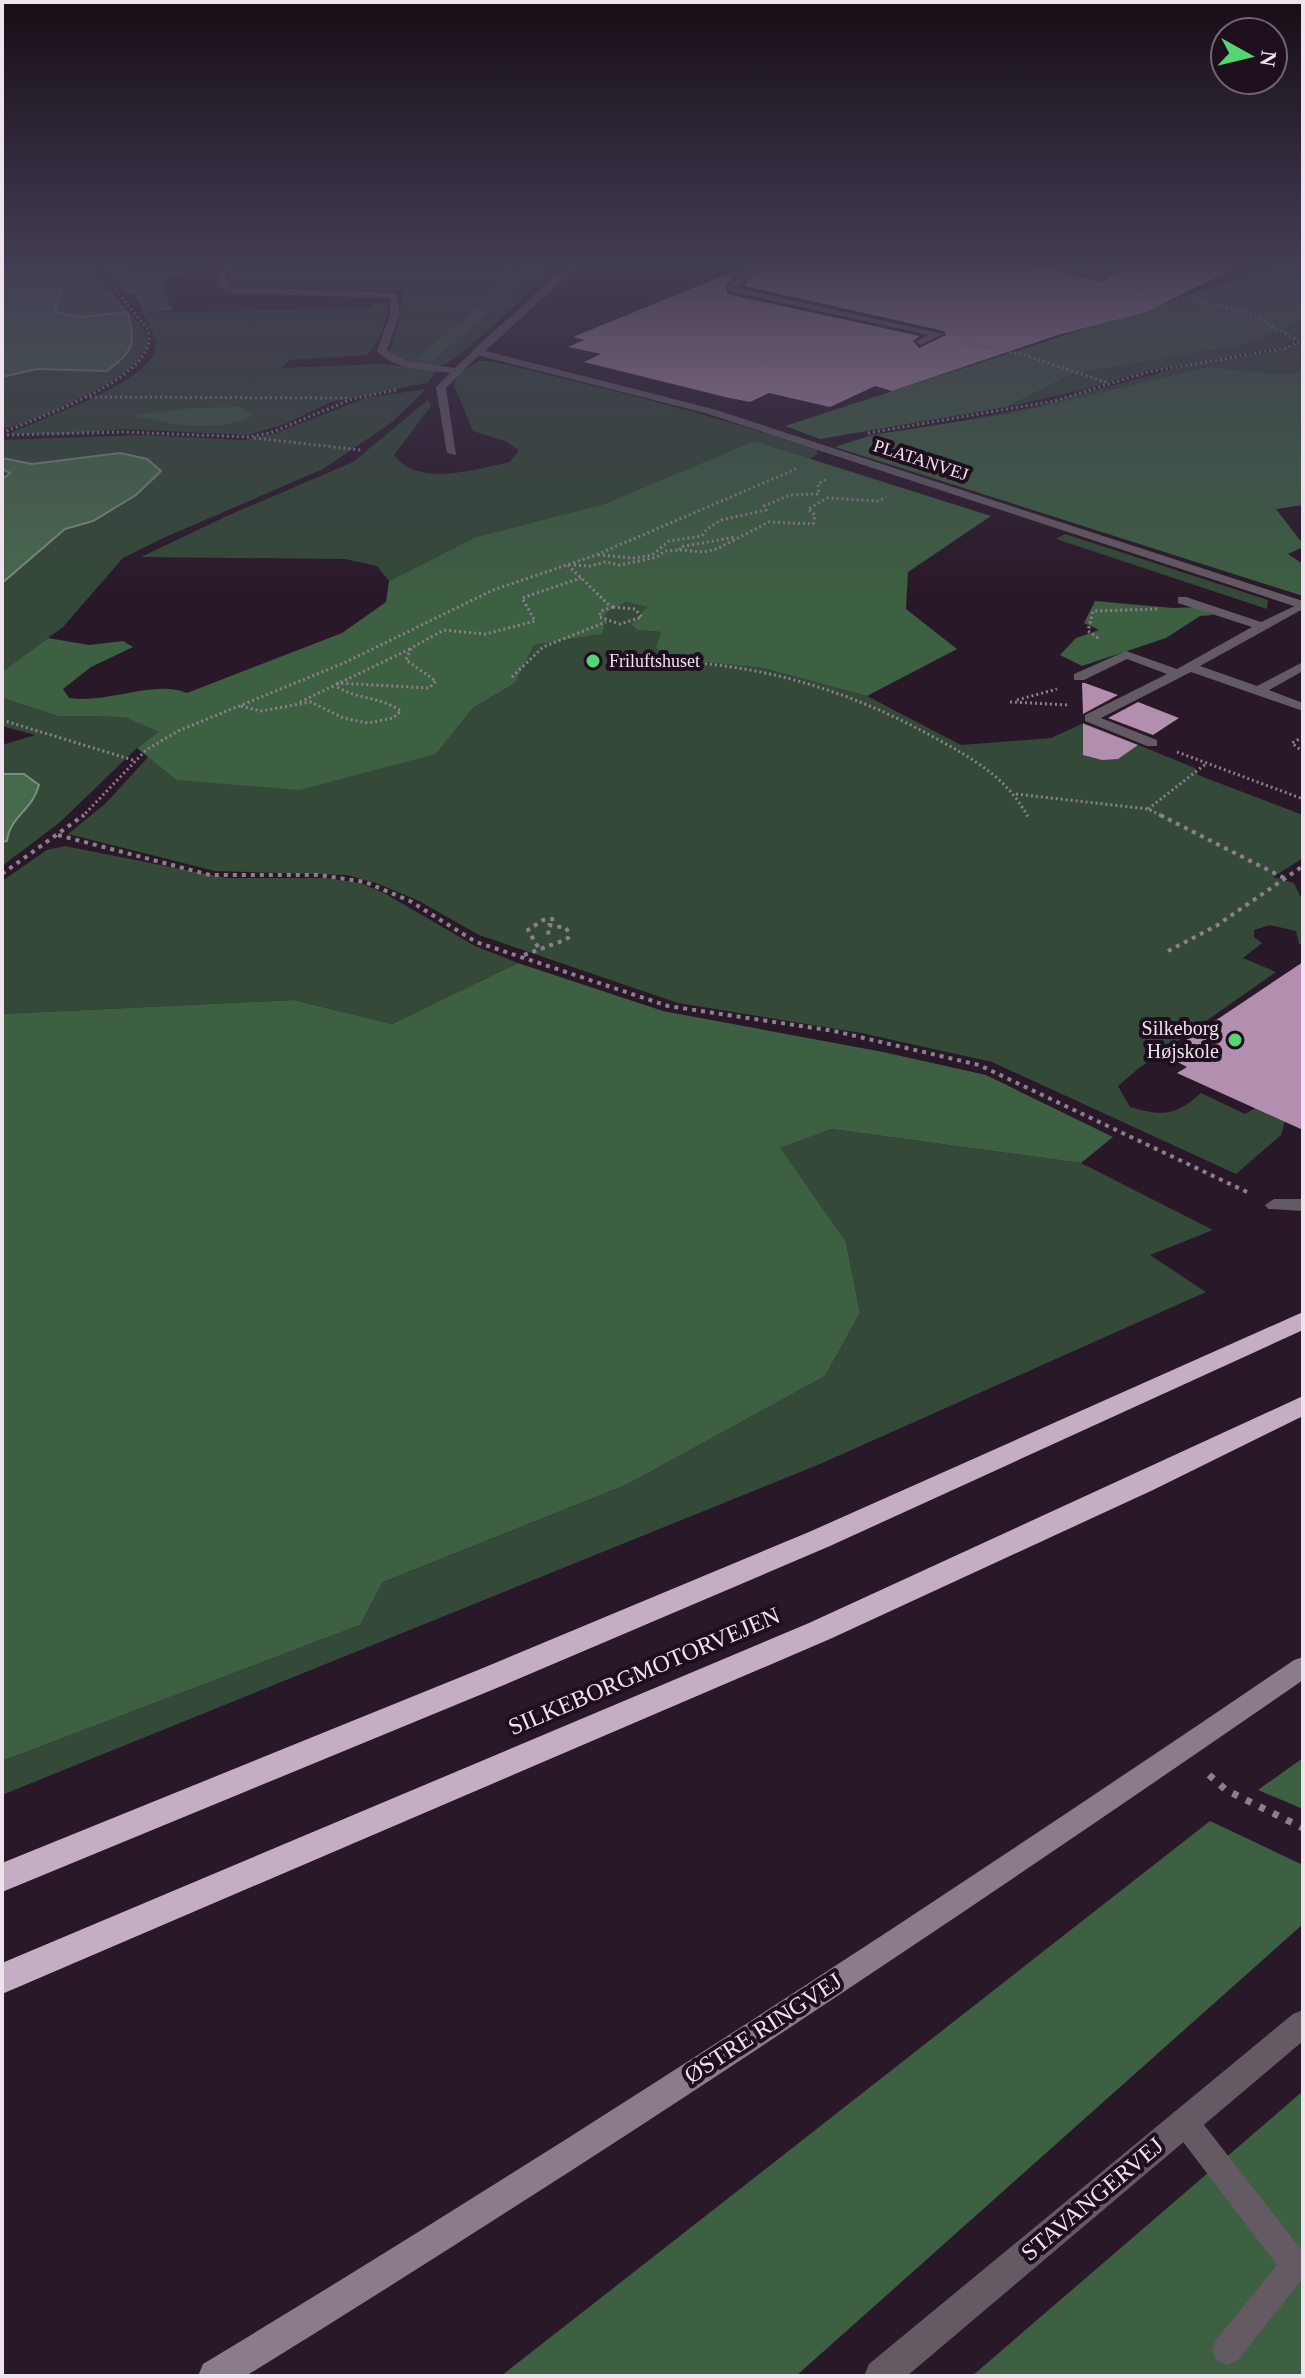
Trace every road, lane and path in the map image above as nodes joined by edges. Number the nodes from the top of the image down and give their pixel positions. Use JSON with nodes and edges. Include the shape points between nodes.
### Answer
{"nodes":[{"id":1,"x":122,"y":375,"type":"edge"},
{"id":2,"x":452,"y":375,"type":"edge"},
{"id":3,"x":567,"y":375,"type":"edge"},
{"id":4,"x":1085,"y":375,"type":"edge"},
{"id":5,"x":1146,"y":375,"type":"edge"},
{"id":6,"x":1113,"y":384,"type":"junction"},
{"id":7,"x":441,"y":387,"type":"junction"},
{"id":8,"x":85,"y":397,"type":"junction"},
{"id":9,"x":352,"y":399,"type":"junction"},
{"id":10,"x":3,"y":432,"type":"edge"},
{"id":11,"x":248,"y":437,"type":"junction"},
{"id":12,"x":818,"y":445,"type":"junction"},
{"id":13,"x":361,"y":450,"type":"dead end"},
{"id":14,"x":837,"y":451,"type":"junction"},
{"id":15,"x":452,"y":453,"type":"dead end"},
{"id":16,"x":834,"y":478,"type":"dead end"},
{"id":17,"x":888,"y":496,"type":"dead end"},
{"id":18,"x":740,"y":536,"type":"junction"},
{"id":19,"x":680,"y":550,"type":"junction"},
{"id":20,"x":596,"y":555,"type":"junction"},
{"id":21,"x":654,"y":556,"type":"junction"},
{"id":22,"x":568,"y":564,"type":"junction"},
{"id":23,"x":581,"y":578,"type":"junction"},
{"id":24,"x":1182,"y":600,"type":"joint"},
{"id":25,"x":1303,"y":605,"type":"edge"},
{"id":26,"x":612,"y":608,"type":"junction"},
{"id":27,"x":606,"y":622,"type":"junction"},
{"id":28,"x":1263,"y":627,"type":"junction"},
{"id":29,"x":1088,"y":631,"type":"dead end"},
{"id":30,"x":411,"y":648,"type":"junction"},
{"id":31,"x":645,"y":661,"type":"dead end"},
{"id":32,"x":1303,"y":666,"type":"edge"},
{"id":33,"x":1183,"y":670,"type":"junction"},
{"id":34,"x":512,"y":677,"type":"dead end"},
{"id":35,"x":1079,"y":677,"type":"joint"},
{"id":36,"x":338,"y":683,"type":"junction"},
{"id":37,"x":1258,"y":691,"type":"junction"},
{"id":38,"x":299,"y":702,"type":"junction"},
{"id":39,"x":240,"y":705,"type":"junction"},
{"id":40,"x":1303,"y":707,"type":"edge"},
{"id":41,"x":1101,"y":713,"type":"junction"},
{"id":42,"x":2,"y":720,"type":"edge"},
{"id":43,"x":1303,"y":737,"type":"edge"},
{"id":44,"x":1152,"y":743,"type":"joint"},
{"id":45,"x":1303,"y":752,"type":"edge"},
{"id":46,"x":136,"y":761,"type":"junction"},
{"id":47,"x":1207,"y":763,"type":"junction"},
{"id":48,"x":1016,"y":794,"type":"junction"},
{"id":49,"x":1303,"y":799,"type":"edge"},
{"id":50,"x":1148,"y":809,"type":"junction"},
{"id":51,"x":1028,"y":817,"type":"dead end"},
{"id":52,"x":58,"y":835,"type":"junction"},
{"id":53,"x":1303,"y":866,"type":"edge"},
{"id":54,"x":2,"y":874,"type":"edge"},
{"id":55,"x":1284,"y":878,"type":"junction"},
{"id":56,"x":554,"y":919,"type":"dead end"},
{"id":57,"x":548,"y":936,"type":"dead end"},
{"id":58,"x":538,"y":947,"type":"junction"},
{"id":59,"x":1168,"y":951,"type":"dead end"},
{"id":60,"x":524,"y":955,"type":"junction"},
{"id":61,"x":1274,"y":1205,"type":"joint"},
{"id":62,"x":1303,"y":1205,"type":"edge"},
{"id":63,"x":1303,"y":1320,"type":"edge"},
{"id":64,"x":1303,"y":1405,"type":"edge"},
{"id":65,"x":1303,"y":1667,"type":"edge"},
{"id":66,"x":1181,"y":1751,"type":"junction"},
{"id":67,"x":1303,"y":1828,"type":"edge"},
{"id":68,"x":2,"y":1878,"type":"edge"},
{"id":69,"x":2,"y":1979,"type":"edge"},
{"id":70,"x":1303,"y":2023,"type":"edge"},
{"id":71,"x":1184,"y":2121,"type":"junction"},
{"id":72,"x":1227,"y":2350,"type":"dead end"},
{"id":73,"x":215,"y":2376,"type":"edge"},
{"id":74,"x":881,"y":2376,"type":"edge"}],
"edges":[{"from":1,"to":8,"type":"path"},
{"from":2,"to":7,"type":"lane"},
{"from":3,"to":12,"type":"street","name":"PLATANVEJ"},
{"from":4,"to":6,"type":"path"},
{"from":5,"to":6,"type":"path"},
{"from":6,"to":12,"type":"path","via":[[1054,401]]},
{"from":7,"to":9,"type":"path"},
{"from":7,"to":15,"type":"lane"},
{"from":8,"to":9,"type":"path"},
{"from":8,"to":10,"type":"path"},
{"from":9,"to":11,"type":"path"},
{"from":10,"to":11,"type":"path"},
{"from":11,"to":13,"type":"path"},
{"from":12,"to":14,"type":"street","name":"PLATANVEJ"},
{"from":14,"to":20,"type":"path"},
{"from":14,"to":25,"type":"street","name":"PLATANVEJ"},
{"from":16,"to":21,"type":"path","via":[[818,484],[819,494],[790,495],[752,516],[716,520],[707,524],[702,536],[669,541]]},
{"from":17,"to":18,"type":"path","via":[[879,501],[827,498],[808,509],[815,515],[813,524],[769,522]]},
{"from":18,"to":19,"type":"path","via":[[704,552]]},
{"from":18,"to":19,"type":"path"},
{"from":19,"to":21,"type":"path"},
{"from":20,"to":21,"type":"path"},
{"from":20,"to":22,"type":"path"},
{"from":21,"to":22,"type":"path","via":[[620,565]]},
{"from":22,"to":23,"type":"path"},
{"from":22,"to":39,"type":"path","via":[[493,590],[344,663]]},
{"from":23,"to":26,"type":"path"},
{"from":23,"to":30,"type":"path","via":[[522,598],[535,621],[485,634],[444,630]]},
{"from":24,"to":28,"type":"lane"},
{"from":24,"to":29,"type":"path","via":[[1163,608],[1093,611]]},
{"from":25,"to":28,"type":"lane"},
{"from":26,"to":27,"type":"path","via":[[599,614]]},
{"from":26,"to":27,"type":"path","via":[[635,609],[642,617],[628,624]]},
{"from":27,"to":34,"type":"path","via":[[530,653]]},
{"from":28,"to":33,"type":"lane"},
{"from":30,"to":36,"type":"path"},
{"from":30,"to":36,"type":"path","via":[[406,660],[436,681],[429,688]]},
{"from":31,"to":48,"type":"path","via":[[743,668],[844,694],[916,726],[977,762]]},
{"from":32,"to":37,"type":"lane"},
{"from":33,"to":35,"type":"lane","via":[[1126,655]]},
{"from":33,"to":37,"type":"lane"},
{"from":33,"to":41,"type":"lane"},
{"from":35,"to":41,"type":"path","via":[[1055,690],[1010,702],[1082,705]]},
{"from":36,"to":38,"type":"path"},
{"from":36,"to":38,"type":"path","via":[[346,693],[391,703],[401,714],[386,722],[352,723],[318,703]]},
{"from":37,"to":40,"type":"lane"},
{"from":38,"to":39,"type":"path","via":[[259,713]]},
{"from":39,"to":46,"type":"path","via":[[178,731]]},
{"from":41,"to":44,"type":"lane","via":[[1090,718]]},
{"from":42,"to":46,"type":"path"},
{"from":43,"to":45,"type":"path","via":[[1292,743]]},
{"from":44,"to":47,"type":"path"},
{"from":46,"to":52,"type":"path"},
{"from":47,"to":49,"type":"path"},
{"from":47,"to":50,"type":"path"},
{"from":48,"to":50,"type":"path"},
{"from":48,"to":51,"type":"path"},
{"from":50,"to":55,"type":"path"},
{"from":52,"to":54,"type":"path"},
{"from":52,"to":60,"type":"path","via":[[210,875],[319,875],[365,882],[410,901],[476,942]]},
{"from":53,"to":55,"type":"path"},
{"from":55,"to":59,"type":"path","via":[[1216,926]]},
{"from":56,"to":58,"type":"path","via":[[528,930]]},
{"from":57,"to":58,"type":"path","via":[[549,925],[569,933],[559,944]]},
{"from":58,"to":60,"type":"path"},
{"from":60,"to":61,"type":"path","via":[[668,1006],[834,1031],[979,1065]]},
{"from":61,"to":62,"type":"lane"},
{"from":63,"to":68,"type":"highway","via":[[919,1495]]},
{"from":64,"to":69,"type":"highway","name":"SILKEBORGMOTORVEJEN","via":[[695,1686]]},
{"from":65,"to":66,"type":"main road","name":"ØSTRE RINGVEJ"},
{"from":66,"to":67,"type":"path","via":[[1226,1790]]},
{"from":66,"to":73,"type":"main road","name":"ØSTRE RINGVEJ","via":[[409,2259]]},
{"from":70,"to":71,"type":"street","name":"STAVANGERVEJ"},
{"from":71,"to":72,"type":"lane","via":[[1295,2265]]},
{"from":71,"to":74,"type":"street","name":"STAVANGERVEJ"}]}
